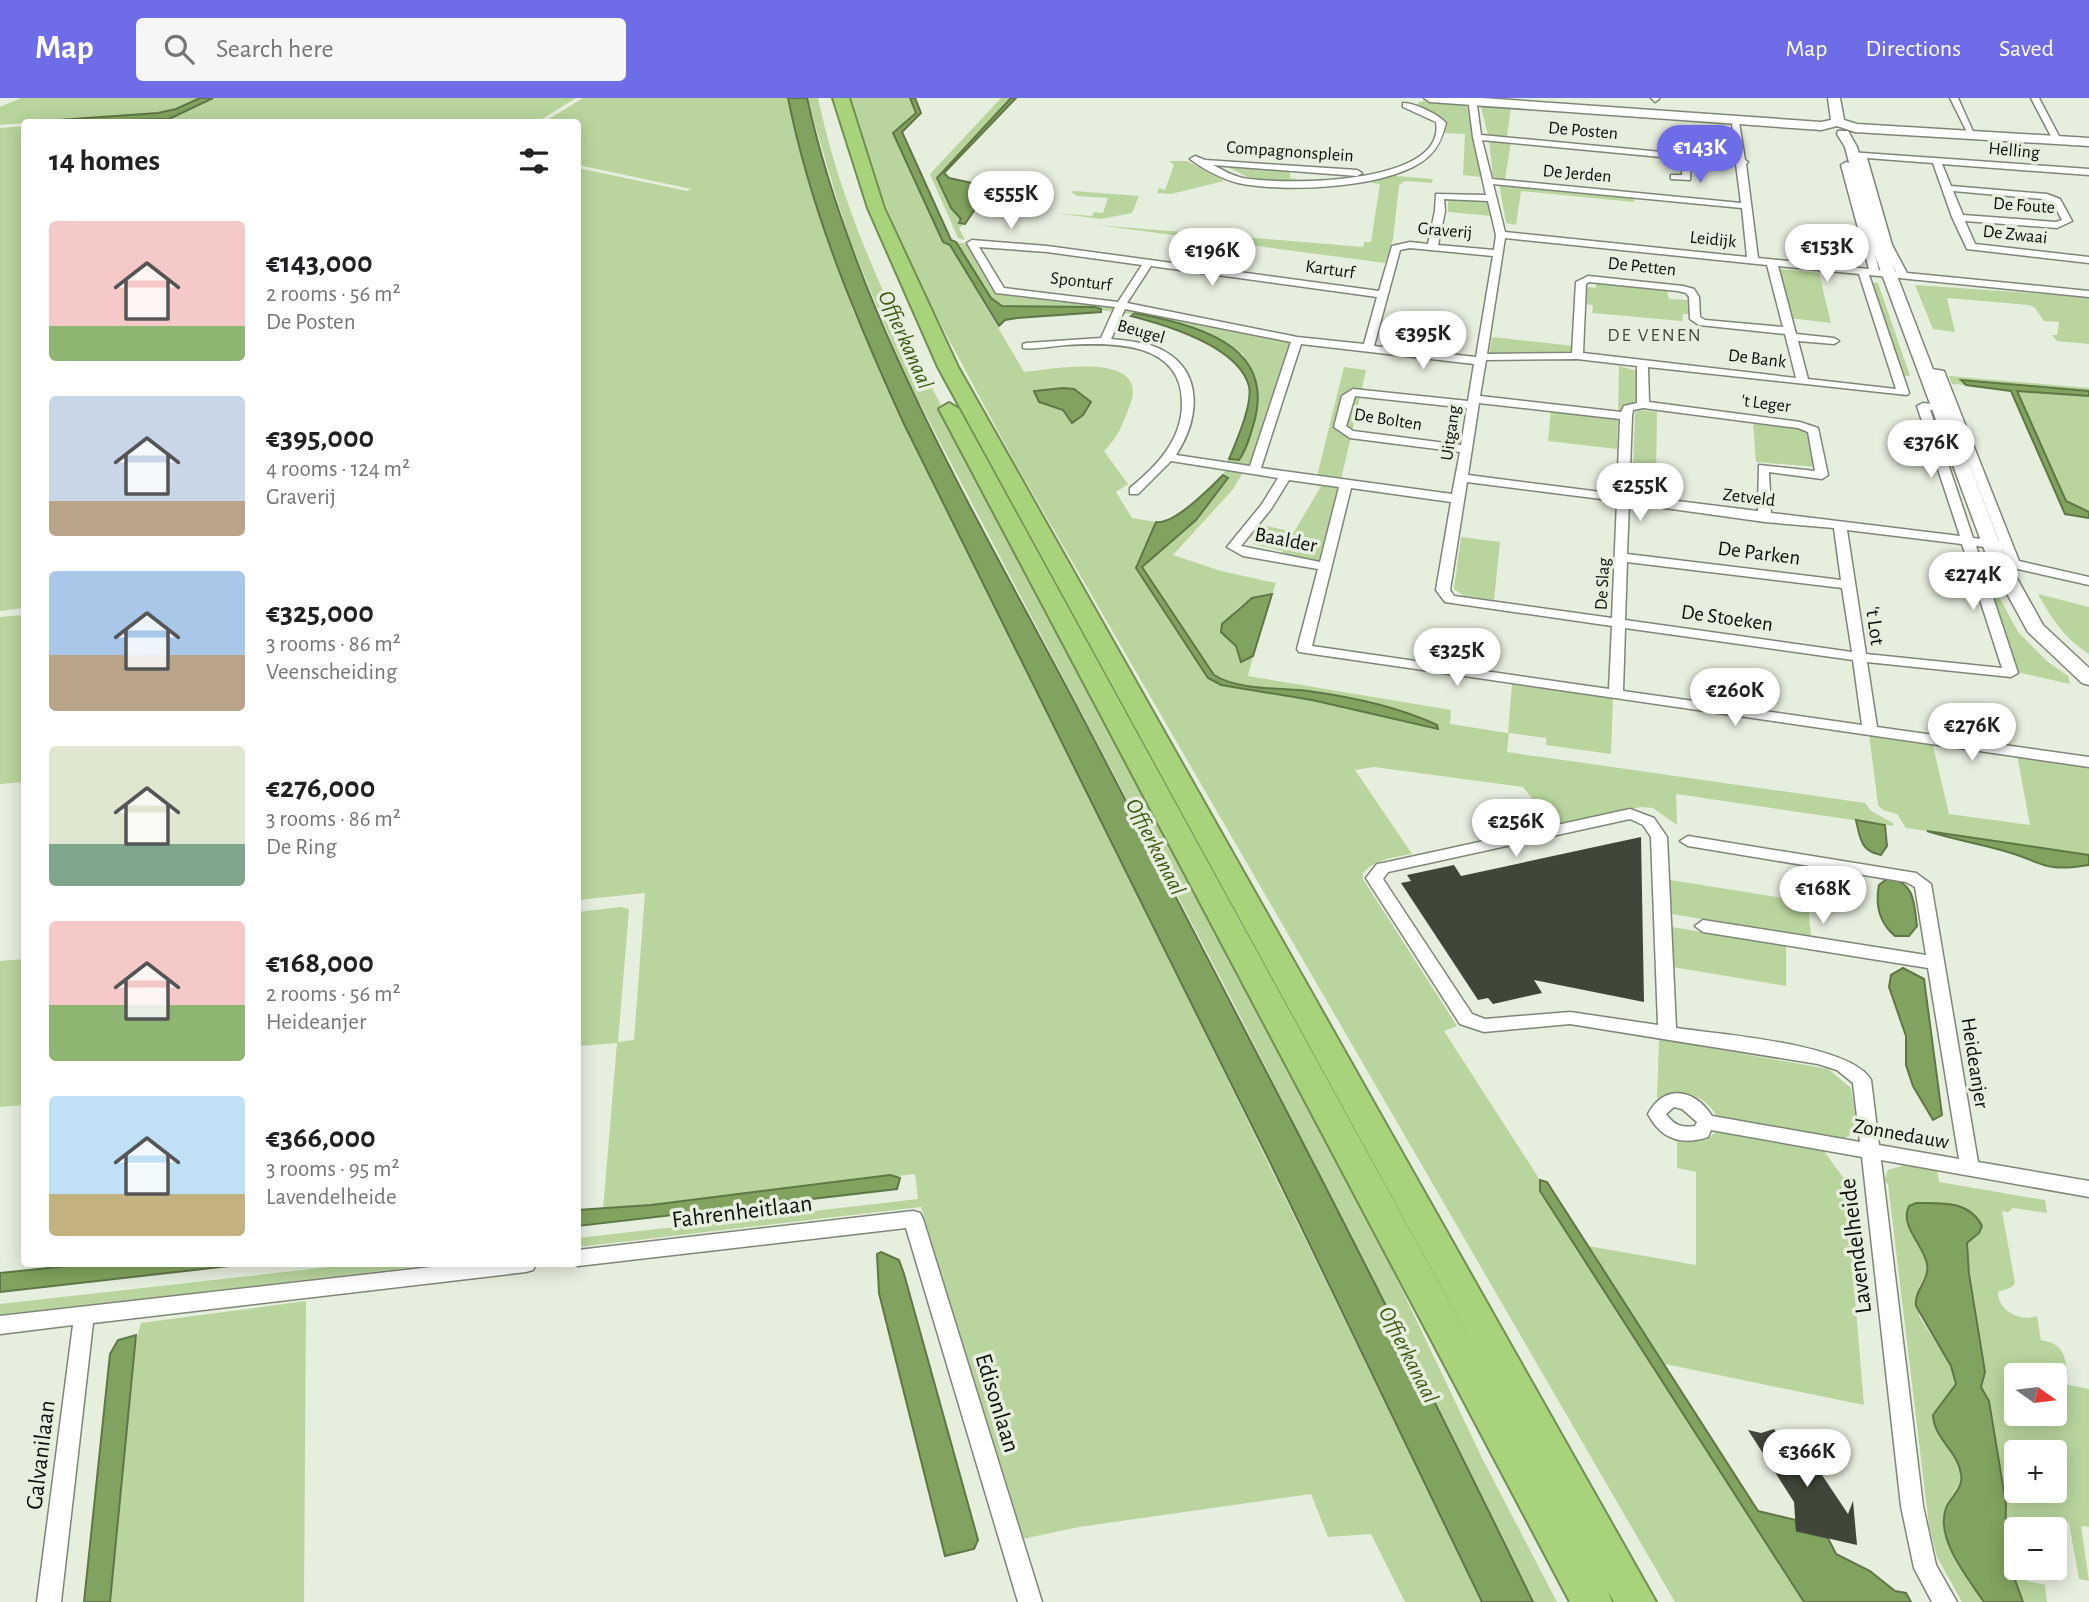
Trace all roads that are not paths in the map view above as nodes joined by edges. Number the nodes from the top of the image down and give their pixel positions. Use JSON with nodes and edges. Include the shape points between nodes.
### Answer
{"nodes":[{"id":1,"x":825,"y":98,"type":"edge"},
{"id":2,"x":841,"y":98,"type":"edge"},
{"id":3,"x":1430,"y":98,"type":"edge"},
{"id":4,"x":1834,"y":98,"type":"edge"},
{"id":5,"x":1954,"y":98,"type":"edge"},
{"id":6,"x":2035,"y":98,"type":"edge"},
{"id":7,"x":1471,"y":99,"type":"edge"},
{"id":8,"x":1408,"y":105,"type":"edge"},
{"id":9,"x":1736,"y":124,"type":"dead end"},
{"id":10,"x":1845,"y":128,"type":"junction"},
{"id":11,"x":1972,"y":134,"type":"junction"},
{"id":12,"x":1477,"y":137,"type":"junction"},
{"id":13,"x":2057,"y":140,"type":"junction"},
{"id":14,"x":2089,"y":142,"type":"edge"},
{"id":15,"x":1686,"y":156,"type":"junction"},
{"id":16,"x":1853,"y":160,"type":"junction"},
{"id":17,"x":1936,"y":160,"type":"junction"},
{"id":18,"x":1743,"y":162,"type":"junction"},
{"id":19,"x":2089,"y":172,"type":"edge"},
{"id":20,"x":1377,"y":175,"type":"junction"},
{"id":21,"x":1674,"y":177,"type":"dead end"},
{"id":22,"x":1487,"y":181,"type":"junction"},
{"id":23,"x":1946,"y":188,"type":"junction"},
{"id":24,"x":1492,"y":198,"type":"junction"},
{"id":25,"x":1748,"y":206,"type":"junction"},
{"id":26,"x":1957,"y":217,"type":"junction"},
{"id":27,"x":1501,"y":235,"type":"junction"},
{"id":28,"x":1432,"y":247,"type":"junction"},
{"id":29,"x":1047,"y":249,"type":"joint"},
{"id":30,"x":1498,"y":254,"type":"junction"},
{"id":31,"x":2089,"y":260,"type":"edge"},
{"id":32,"x":1753,"y":261,"type":"junction"},
{"id":33,"x":1148,"y":263,"type":"junction"},
{"id":34,"x":1772,"y":263,"type":"junction"},
{"id":35,"x":1883,"y":275,"type":"junction"},
{"id":36,"x":891,"y":290,"type":"dead end"},
{"id":37,"x":2089,"y":294,"type":"edge"},
{"id":38,"x":1382,"y":295,"type":"junction"},
{"id":39,"x":1121,"y":304,"type":"junction"},
{"id":40,"x":1792,"y":334,"type":"junction"},
{"id":41,"x":1105,"y":340,"type":"junction"},
{"id":42,"x":1297,"y":340,"type":"junction"},
{"id":43,"x":1834,"y":341,"type":"dead end"},
{"id":44,"x":916,"y":343,"type":"dead end"},
{"id":45,"x":1027,"y":346,"type":"dead end"},
{"id":46,"x":1368,"y":348,"type":"junction"},
{"id":47,"x":1577,"y":356,"type":"junction"},
{"id":48,"x":1481,"y":359,"type":"junction"},
{"id":49,"x":1642,"y":363,"type":"junction"},
{"id":50,"x":1925,"y":371,"type":"junction"},
{"id":51,"x":1803,"y":382,"type":"junction"},
{"id":52,"x":1473,"y":402,"type":"junction"},
{"id":53,"x":1643,"y":405,"type":"junction"},
{"id":54,"x":1931,"y":407,"type":"junction"},
{"id":55,"x":1626,"y":416,"type":"junction"},
{"id":56,"x":1466,"y":449,"type":"junction"},
{"id":57,"x":1169,"y":457,"type":"junction"},
{"id":58,"x":1254,"y":472,"type":"junction"},
{"id":59,"x":1286,"y":476,"type":"junction"},
{"id":60,"x":1462,"y":478,"type":"junction"},
{"id":61,"x":1346,"y":485,"type":"junction"},
{"id":62,"x":1134,"y":491,"type":"dead end"},
{"id":63,"x":1459,"y":499,"type":"junction"},
{"id":64,"x":1625,"y":499,"type":"junction"},
{"id":65,"x":1765,"y":518,"type":"junction"},
{"id":66,"x":1840,"y":527,"type":"junction"},
{"id":67,"x":1970,"y":542,"type":"junction"},
{"id":68,"x":1998,"y":545,"type":"junction"},
{"id":69,"x":1622,"y":557,"type":"junction"},
{"id":70,"x":1326,"y":567,"type":"junction"},
{"id":71,"x":2089,"y":581,"type":"edge"},
{"id":72,"x":1848,"y":585,"type":"junction"},
{"id":73,"x":1443,"y":590,"type":"joint"},
{"id":74,"x":1619,"y":624,"type":"junction"},
{"id":75,"x":1858,"y":657,"type":"junction"},
{"id":76,"x":2085,"y":671,"type":"edge"},
{"id":77,"x":1616,"y":693,"type":"junction"},
{"id":78,"x":1865,"y":729,"type":"junction"},
{"id":79,"x":2089,"y":762,"type":"edge"},
{"id":80,"x":1688,"y":841,"type":"dead end"},
{"id":81,"x":1703,"y":926,"type":"dead end"},
{"id":82,"x":1936,"y":963,"type":"junction"},
{"id":83,"x":1667,"y":1031,"type":"junction"},
{"id":84,"x":1706,"y":1122,"type":"dead end"},
{"id":85,"x":1871,"y":1152,"type":"junction"},
{"id":86,"x":1970,"y":1170,"type":"junction"},
{"id":87,"x":2089,"y":1189,"type":"edge"},
{"id":88,"x":913,"y":1219,"type":"joint"},
{"id":89,"x":581,"y":1258,"type":"edge"},
{"id":90,"x":500,"y":1267,"type":"edge"},
{"id":91,"x":84,"y":1315,"type":"junction"},
{"id":92,"x":0,"y":1325,"type":"edge"},
{"id":93,"x":49,"y":1602,"type":"edge"},
{"id":94,"x":1030,"y":1602,"type":"edge"},
{"id":95,"x":1592,"y":1602,"type":"edge"},
{"id":96,"x":1636,"y":1602,"type":"edge"},
{"id":97,"x":1945,"y":1602,"type":"edge"}],
"edges":[{"from":1,"to":36,"type":"highway","via":[[853,195]]},
{"from":2,"to":96,"type":"highway","via":[[876,208],[948,367]]},
{"from":3,"to":7,"type":"main road"},
{"from":4,"to":10,"type":"main road"},
{"from":5,"to":11,"type":"street"},
{"from":6,"to":13,"type":"street"},
{"from":7,"to":10,"type":"main road","via":[[1821,126],[1830,132]]},
{"from":7,"to":12,"type":"street","name":"Uitgang"},
{"from":8,"to":20,"type":"street","name":"Compagnonsplein","via":[[1441,127],[1438,141],[1420,159]]},
{"from":9,"to":18,"type":"street"},
{"from":10,"to":11,"type":"main road"},
{"from":10,"to":16,"type":"main road"},
{"from":11,"to":13,"type":"main road"},
{"from":12,"to":15,"type":"street","name":"De Posten"},
{"from":12,"to":22,"type":"street","name":"Uitgang"},
{"from":13,"to":14,"type":"main road"},
{"from":15,"to":18,"type":"street","name":"De Posten"},
{"from":15,"to":21,"type":"street","via":[[1687,178]]},
{"from":16,"to":17,"type":"street","name":"Helling"},
{"from":16,"to":35,"type":"main road"},
{"from":17,"to":19,"type":"street","name":"Helling"},
{"from":17,"to":23,"type":"street"},
{"from":18,"to":25,"type":"street"},
{"from":20,"to":20,"type":"street","name":"Compagnonsplein","via":[[1198,160],[1238,180],[1315,185]]},
{"from":22,"to":24,"type":"street","name":"Uitgang"},
{"from":22,"to":25,"type":"street","name":"De Jerden"},
{"from":23,"to":26,"type":"street"},
{"from":23,"to":26,"type":"street","name":"De Foute","via":[[2044,196],[2057,201],[2067,221],[2057,225]]},
{"from":24,"to":27,"type":"street","name":"Uitgang"},
{"from":24,"to":28,"type":"street","via":[[1438,196],[1440,211]]},
{"from":25,"to":32,"type":"street"},
{"from":26,"to":31,"type":"street","name":"De Zwaai","via":[[1968,245],[1976,250]]},
{"from":27,"to":30,"type":"street","name":"Uitgang"},
{"from":27,"to":32,"type":"street","name":"Leidijk"},
{"from":28,"to":30,"type":"street","name":"Graverij"},
{"from":28,"to":38,"type":"street","name":"Graverij","via":[[1396,248]]},
{"from":29,"to":33,"type":"street","name":"Karturf"},
{"from":29,"to":39,"type":"street","name":"Sponturf","via":[[972,243],[1000,291]]},
{"from":30,"to":48,"type":"street","name":"Uitgang"},
{"from":32,"to":34,"type":"street","name":"Leidijk"},
{"from":33,"to":38,"type":"street","name":"Karturf"},
{"from":33,"to":39,"type":"street"},
{"from":34,"to":35,"type":"street","name":"Leidijk"},
{"from":34,"to":40,"type":"street"},
{"from":35,"to":37,"type":"street","name":"Leidijk"},
{"from":35,"to":50,"type":"main road"},
{"from":35,"to":51,"type":"street","name":"De Bank","via":[[1903,393]]},
{"from":38,"to":46,"type":"street","name":"Graverij"},
{"from":39,"to":41,"type":"street"},
{"from":39,"to":42,"type":"street","name":"Sponturf"},
{"from":40,"to":43,"type":"street"},
{"from":40,"to":47,"type":"street","name":"De Petten","via":[[1703,323],[1695,319],[1690,291],[1679,288],[1588,279],[1581,282]]},
{"from":40,"to":51,"type":"street"},
{"from":41,"to":45,"type":"street","name":"Beugel"},
{"from":41,"to":57,"type":"street","name":"Beugel","via":[[1132,344],[1168,358],[1189,379],[1185,427]]},
{"from":42,"to":46,"type":"street","name":"Sponturf"},
{"from":42,"to":58,"type":"street"},
{"from":44,"to":95,"type":"highway"},
{"from":46,"to":48,"type":"street"},
{"from":47,"to":48,"type":"street","name":"De Bank"},
{"from":47,"to":49,"type":"street","name":"De Bank"},
{"from":48,"to":52,"type":"street","name":"Uitgang"},
{"from":49,"to":51,"type":"street","name":"De Bank"},
{"from":49,"to":53,"type":"street"},
{"from":50,"to":54,"type":"main road"},
{"from":50,"to":68,"type":"street","via":[[1940,373]]},
{"from":52,"to":55,"type":"street"},
{"from":52,"to":56,"type":"street","name":"Uitgang"},
{"from":52,"to":56,"type":"street","name":"De Bolten","via":[[1353,392],[1340,427],[1350,434]]},
{"from":53,"to":55,"type":"street","via":[[1628,408]]},
{"from":53,"to":65,"type":"street","name":"'t Leger","via":[[1814,430],[1822,475],[1763,468]]},
{"from":54,"to":67,"type":"street"},
{"from":54,"to":68,"type":"main road"},
{"from":55,"to":64,"type":"street","name":"De Slag"},
{"from":56,"to":60,"type":"street","name":"Uitgang"},
{"from":57,"to":58,"type":"street"},
{"from":57,"to":62,"type":"street","name":"Beugel"},
{"from":58,"to":59,"type":"street"},
{"from":59,"to":61,"type":"street"},
{"from":59,"to":70,"type":"street","name":"Baalder","via":[[1233,547]]},
{"from":60,"to":63,"type":"street","name":"Uitgang"},
{"from":60,"to":64,"type":"street","name":"Zetveld"},
{"from":61,"to":63,"type":"street"},
{"from":61,"to":70,"type":"street"},
{"from":63,"to":73,"type":"street","name":"Uitgang"},
{"from":64,"to":65,"type":"street","name":"Zetveld"},
{"from":64,"to":69,"type":"street","name":"De Slag"},
{"from":65,"to":66,"type":"street","name":"Zetveld"},
{"from":66,"to":67,"type":"street","name":"Zetveld"},
{"from":66,"to":72,"type":"street","name":"'t Lot"},
{"from":67,"to":68,"type":"street","name":"Zetveld"},
{"from":67,"to":75,"type":"street","name":"De Stoeken","via":[[2011,673]]},
{"from":68,"to":71,"type":"street","via":[[2014,564]]},
{"from":68,"to":76,"type":"main road","via":[[2035,628]]},
{"from":69,"to":72,"type":"street","name":"De Parken"},
{"from":69,"to":74,"type":"street","name":"De Slag"},
{"from":70,"to":77,"type":"street","via":[[1304,649]]},
{"from":72,"to":75,"type":"street","name":"'t Lot"},
{"from":73,"to":74,"type":"street","name":"De Stoeken","via":[[1451,599],[1468,604]]},
{"from":74,"to":75,"type":"street","name":"De Stoeken"},
{"from":74,"to":77,"type":"street","name":"De Slag"},
{"from":75,"to":78,"type":"street","name":"'t Lot"},
{"from":77,"to":78,"type":"street"},
{"from":78,"to":79,"type":"street"},
{"from":80,"to":82,"type":"street","name":"Heideanjer","via":[[1910,877],[1923,884]]},
{"from":81,"to":82,"type":"street"},
{"from":82,"to":86,"type":"street","name":"Heideanjer"},
{"from":83,"to":83,"type":"street","name":"Lavendelheide","via":[[1570,1018],[1484,1026],[1466,1019],[1374,878],[1383,868],[1630,814],[1643,817],[1654,825],[1659,837]]},
{"from":83,"to":85,"type":"street","name":"Lavendelheide","via":[[1843,1065],[1862,1080]]},
{"from":84,"to":85,"type":"street","name":"Zonnedauw"},
{"from":85,"to":86,"type":"street","name":"Zonnedauw"},
{"from":85,"to":97,"type":"street","name":"Lavendelheide","via":[[1912,1506],[1925,1568]]},
{"from":86,"to":87,"type":"street","name":"Zonnedauw"},
{"from":88,"to":89,"type":"street","name":"Fahrenheitlaan"},
{"from":88,"to":94,"type":"street","name":"Edisonlaan"},
{"from":90,"to":91,"type":"street"},
{"from":91,"to":92,"type":"street"},
{"from":91,"to":93,"type":"street","name":"Galvanilaan"}]}
